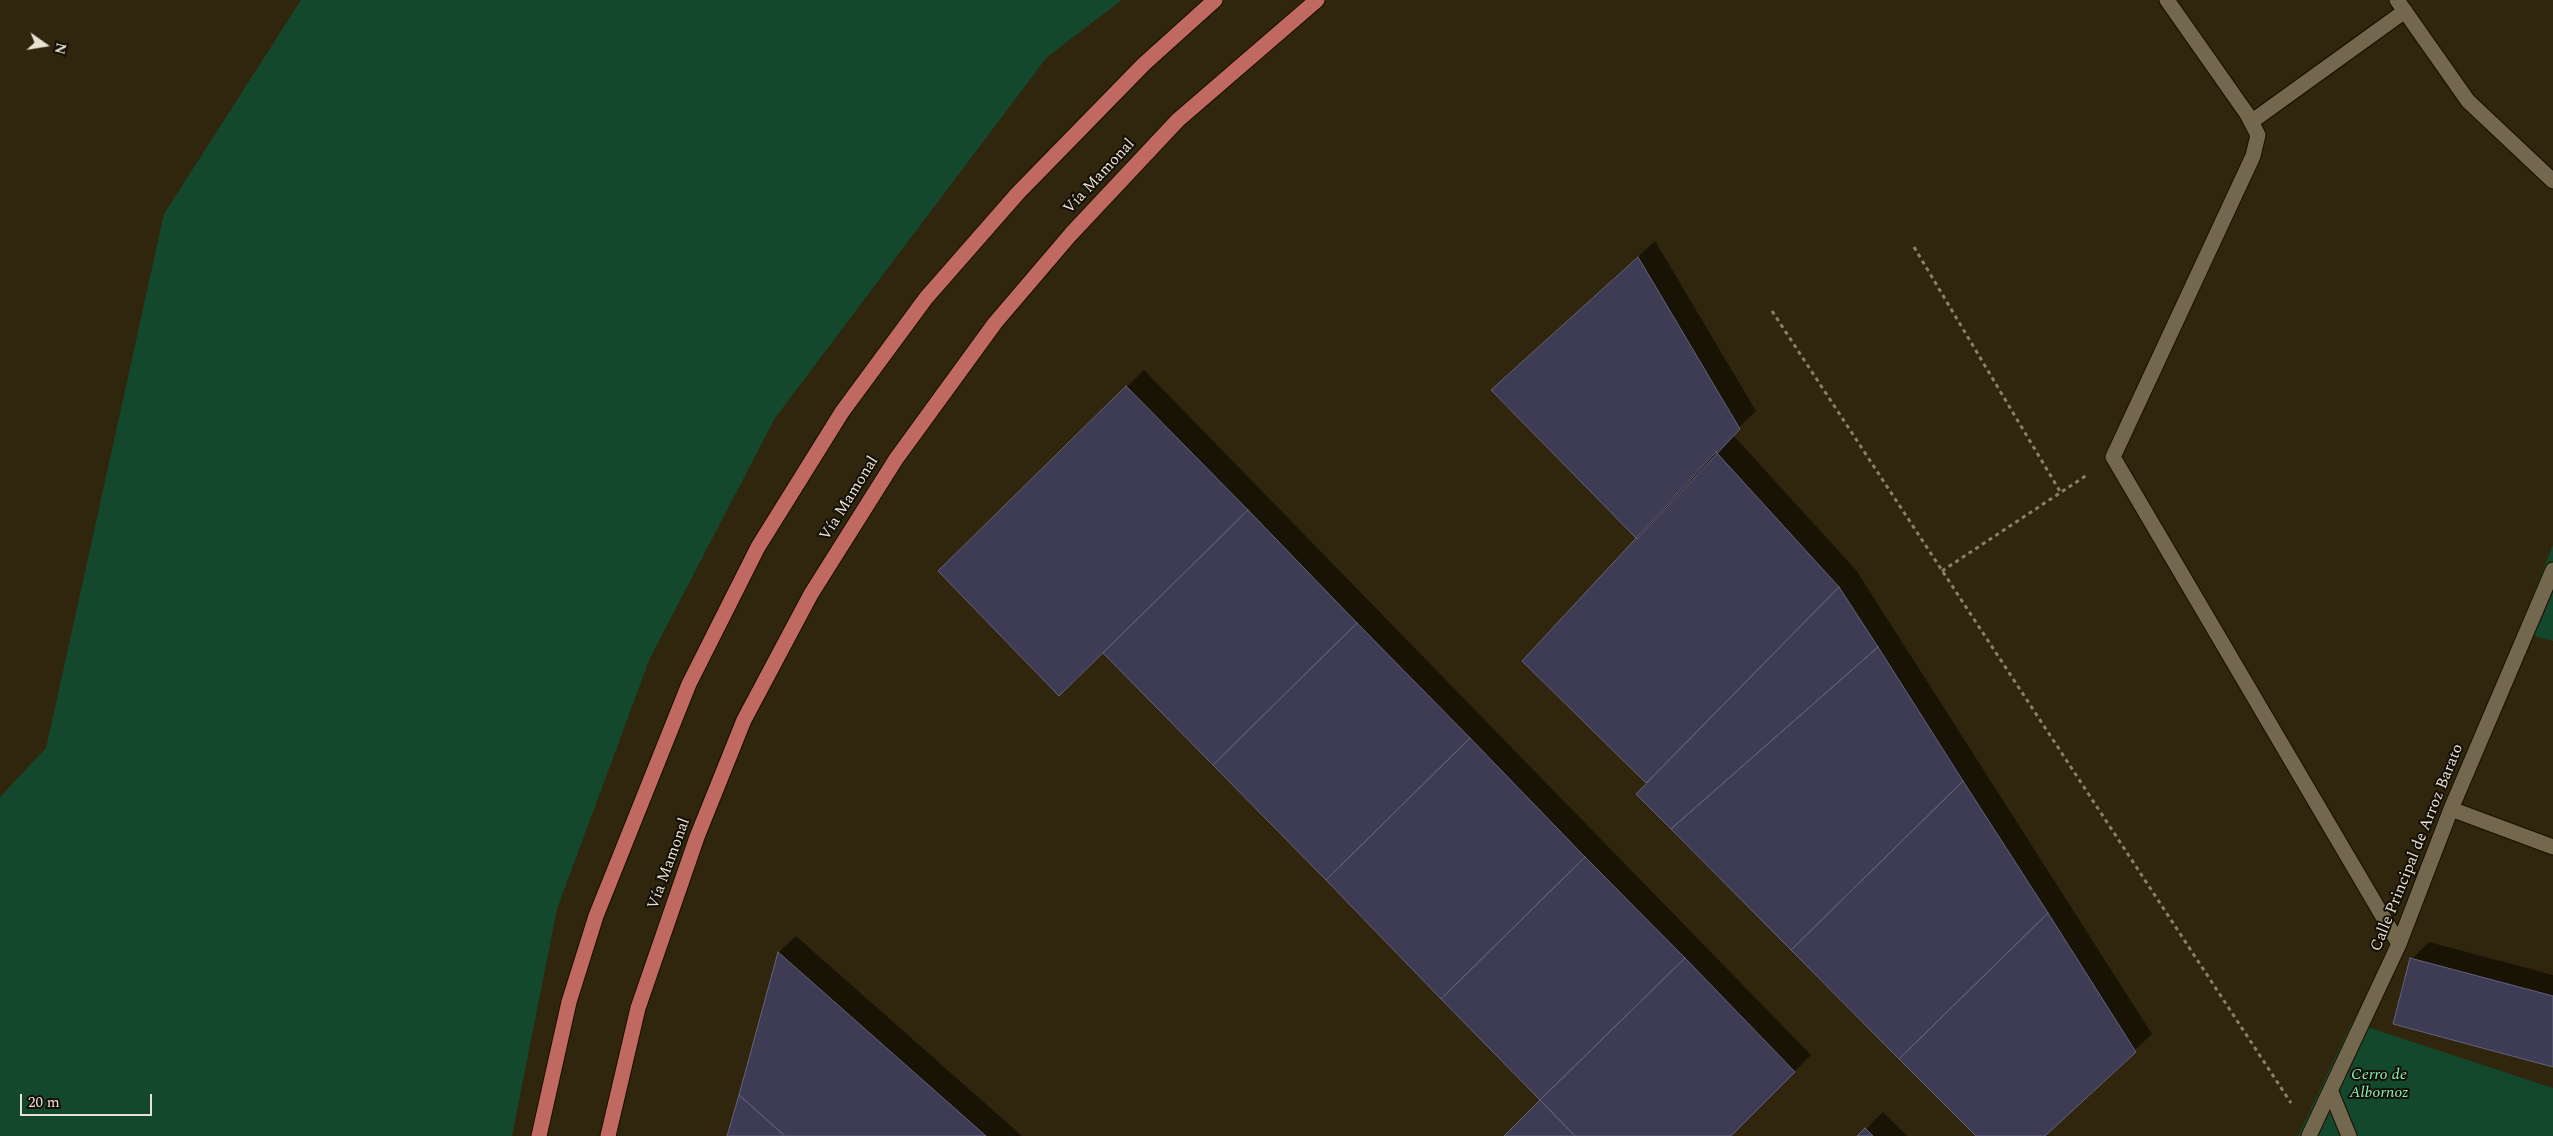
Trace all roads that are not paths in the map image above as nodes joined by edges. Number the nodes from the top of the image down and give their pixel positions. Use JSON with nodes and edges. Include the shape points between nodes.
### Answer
{"nodes":[{"id":1,"x":1215,"y":0,"type":"edge"},
{"id":2,"x":1317,"y":0,"type":"edge"},
{"id":3,"x":2167,"y":0,"type":"edge"},
{"id":4,"x":2401,"y":5,"type":"edge"},
{"id":5,"x":2251,"y":122,"type":"junction"},
{"id":6,"x":2553,"y":181,"type":"edge"},
{"id":7,"x":2553,"y":570,"type":"edge"},
{"id":8,"x":2451,"y":809,"type":"junction"},
{"id":9,"x":2553,"y":846,"type":"edge"},
{"id":10,"x":2399,"y":944,"type":"junction"},
{"id":11,"x":2330,"y":1092,"type":"junction"},
{"id":12,"x":2310,"y":1134,"type":"edge"},
{"id":13,"x":539,"y":1136,"type":"edge"},
{"id":14,"x":608,"y":1136,"type":"edge"},
{"id":15,"x":2349,"y":1136,"type":"edge"}],
"edges":[{"from":1,"to":13,"type":"main road","via":[[1144,64],[1018,193],[926,298],[842,412],[758,547],[689,684],[596,916],[569,1002]]},
{"from":2,"to":14,"type":"main road","name":"Vía Mamonal","via":[[1178,120],[1071,234],[1002,315],[896,459],[811,594],[744,720],[697,837],[638,1008]]},
{"from":3,"to":5,"type":"street"},
{"from":4,"to":5,"type":"street"},
{"from":4,"to":6,"type":"street","via":[[2468,101]]},
{"from":5,"to":10,"type":"street","via":[[2258,135],[2253,156],[2113,458]]},
{"from":7,"to":8,"type":"street","name":"Calle Principal de Arroz Barato"},
{"from":8,"to":9,"type":"street"},
{"from":8,"to":10,"type":"street","name":"Calle Principal de Arroz Barato"},
{"from":10,"to":11,"type":"street","name":"Calle Principal de Arroz Barato"},
{"from":11,"to":12,"type":"street","name":"Calle Principal de Arroz Barato"},
{"from":11,"to":15,"type":"street"}]}
